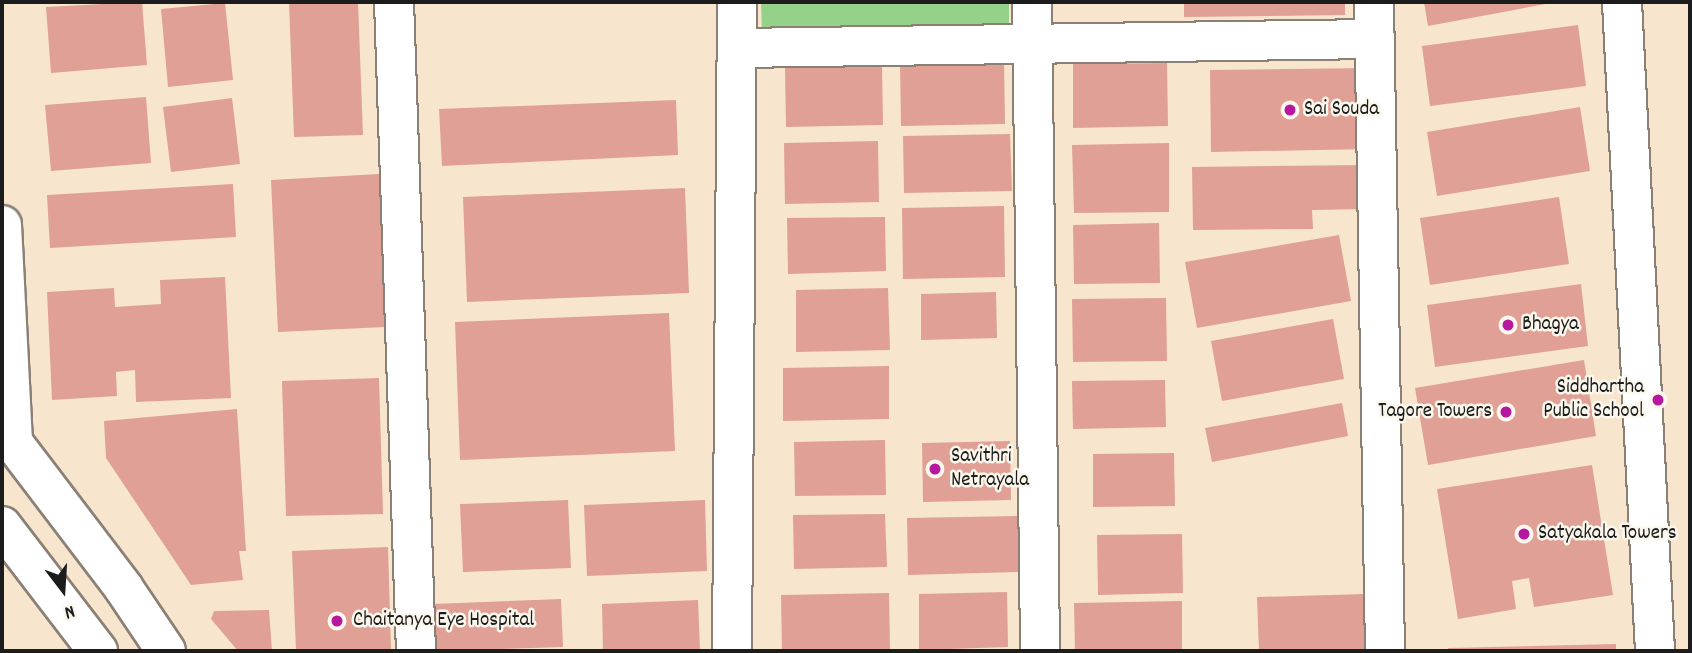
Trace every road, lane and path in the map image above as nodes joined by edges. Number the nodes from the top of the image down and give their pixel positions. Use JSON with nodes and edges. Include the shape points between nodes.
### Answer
{"nodes":[{"id":1,"x":394,"y":2,"type":"edge"},
{"id":2,"x":737,"y":2,"type":"edge"},
{"id":3,"x":1032,"y":2,"type":"edge"},
{"id":4,"x":1374,"y":2,"type":"edge"},
{"id":5,"x":1622,"y":2,"type":"edge"},
{"id":6,"x":1375,"y":39,"type":"junction"},
{"id":7,"x":1033,"y":44,"type":"junction"},
{"id":8,"x":737,"y":48,"type":"junction"},
{"id":9,"x":2,"y":225,"type":"edge"},
{"id":10,"x":7,"y":435,"type":"edge"},
{"id":11,"x":2,"y":526,"type":"edge"},
{"id":12,"x":98,"y":651,"type":"edge"},
{"id":13,"x":166,"y":651,"type":"edge"},
{"id":14,"x":416,"y":651,"type":"edge"},
{"id":15,"x":733,"y":651,"type":"edge"},
{"id":16,"x":1040,"y":651,"type":"edge"},
{"id":17,"x":1385,"y":651,"type":"edge"},
{"id":18,"x":1655,"y":651,"type":"edge"}],
"edges":[{"from":1,"to":14,"type":"street"},
{"from":2,"to":8,"type":"street"},
{"from":3,"to":7,"type":"street"},
{"from":4,"to":6,"type":"street"},
{"from":5,"to":18,"type":"street"},
{"from":6,"to":7,"type":"street"},
{"from":6,"to":17,"type":"street"},
{"from":7,"to":8,"type":"street"},
{"from":7,"to":16,"type":"street"},
{"from":8,"to":15,"type":"street"},
{"from":9,"to":10,"type":"street"},
{"from":10,"to":13,"type":"street"},
{"from":11,"to":12,"type":"street"}]}
